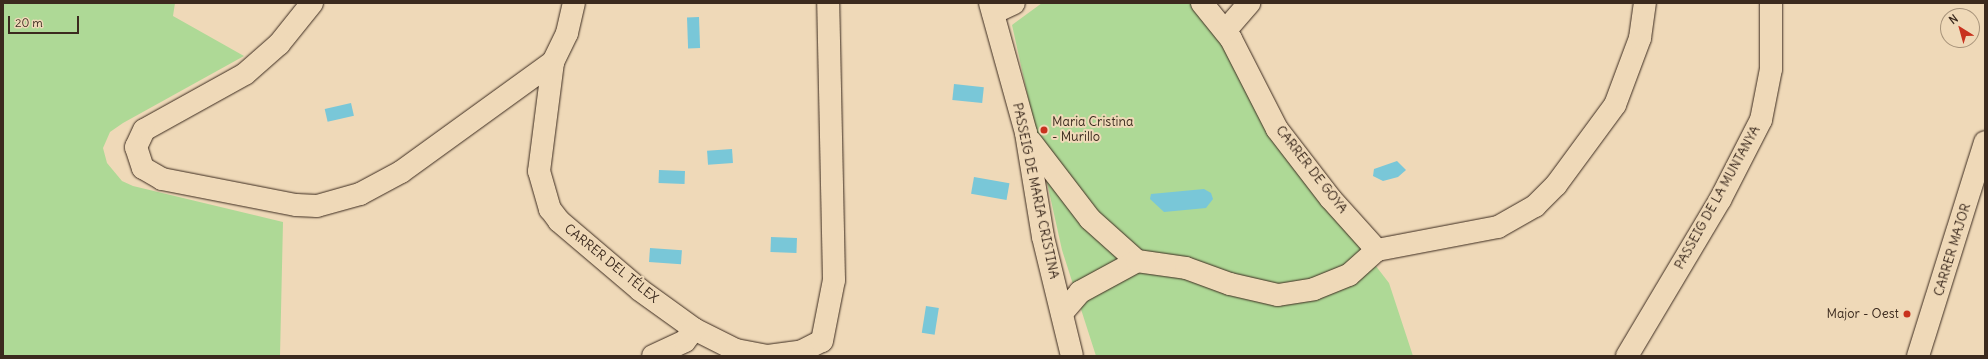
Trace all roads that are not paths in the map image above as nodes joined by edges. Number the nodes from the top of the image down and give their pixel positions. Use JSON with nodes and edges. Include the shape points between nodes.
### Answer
{"nodes":[{"id":1,"x":312,"y":3,"type":"edge"},
{"id":2,"x":574,"y":3,"type":"edge"},
{"id":3,"x":828,"y":3,"type":"edge"},
{"id":4,"x":1014,"y":3,"type":"edge"},
{"id":5,"x":1202,"y":3,"type":"edge"},
{"id":6,"x":1249,"y":3,"type":"edge"},
{"id":7,"x":1645,"y":3,"type":"edge"},
{"id":8,"x":1771,"y":3,"type":"edge"},
{"id":9,"x":991,"y":8,"type":"edge"},
{"id":10,"x":1224,"y":30,"type":"junction"},
{"id":11,"x":553,"y":62,"type":"junction"},
{"id":12,"x":1026,"y":133,"type":"junction"},
{"id":13,"x":1985,"y":142,"type":"edge"},
{"id":14,"x":1377,"y":250,"type":"junction"},
{"id":15,"x":1137,"y":262,"type":"junction"},
{"id":16,"x":1062,"y":314,"type":"junction"},
{"id":17,"x":694,"y":329,"type":"junction"},
{"id":18,"x":827,"y":348,"type":"edge"},
{"id":19,"x":652,"y":356,"type":"edge"},
{"id":20,"x":768,"y":356,"type":"edge"},
{"id":21,"x":1072,"y":356,"type":"edge"},
{"id":22,"x":1627,"y":356,"type":"edge"},
{"id":23,"x":1918,"y":356,"type":"edge"}],
"edges":[{"from":1,"to":11,"type":"street","via":[[279,44],[245,74],[144,130],[136,147],[143,168],[162,179],[275,202],[317,206],[337,202],[360,194],[401,172]]},
{"from":2,"to":11,"type":"street","via":[[566,33]]},
{"from":3,"to":18,"type":"street","name":"CARRER DEL TÉLEX","via":[[834,280]]},
{"from":4,"to":9,"type":"street"},
{"from":5,"to":10,"type":"street","name":"CARRER DE GOYA"},
{"from":6,"to":10,"type":"street"},
{"from":7,"to":14,"type":"street","via":[[1640,38],[1616,105],[1577,160],[1535,206],[1498,227],[1471,235],[1418,240]]},
{"from":8,"to":22,"type":"street","name":"PASSEIG DE LA MUNTANYA","via":[[1771,70],[1767,100],[1753,138]]},
{"from":9,"to":12,"type":"street","name":"PASSEIG DE MARIA CRISTINA"},
{"from":10,"to":14,"type":"street","name":"CARRER DE GOYA","via":[[1247,66],[1277,129],[1331,199]]},
{"from":11,"to":17,"type":"street","name":"CARRER DEL TÉLEX","via":[[540,146],[539,171],[550,208],[568,232]]},
{"from":12,"to":15,"type":"street","via":[[1040,159],[1090,219]]},
{"from":12,"to":16,"type":"street","name":"PASSEIG DE MARIA CRISTINA","via":[[1043,238]]},
{"from":13,"to":23,"type":"street","name":"CARRER MAJOR"},
{"from":14,"to":15,"type":"street","via":[[1349,275],[1314,290],[1278,295],[1186,268]]},
{"from":15,"to":16,"type":"street","via":[[1080,292]]},
{"from":16,"to":21,"type":"street","name":"PASSEIG DE MARIA CRISTINA"},
{"from":17,"to":19,"type":"street","via":[[686,341]]},
{"from":17,"to":20,"type":"street","name":"CARRER DEL TÉLEX","via":[[736,350]]},
{"from":18,"to":20,"type":"street","name":"CARRER DEL TÉLEX"}]}
